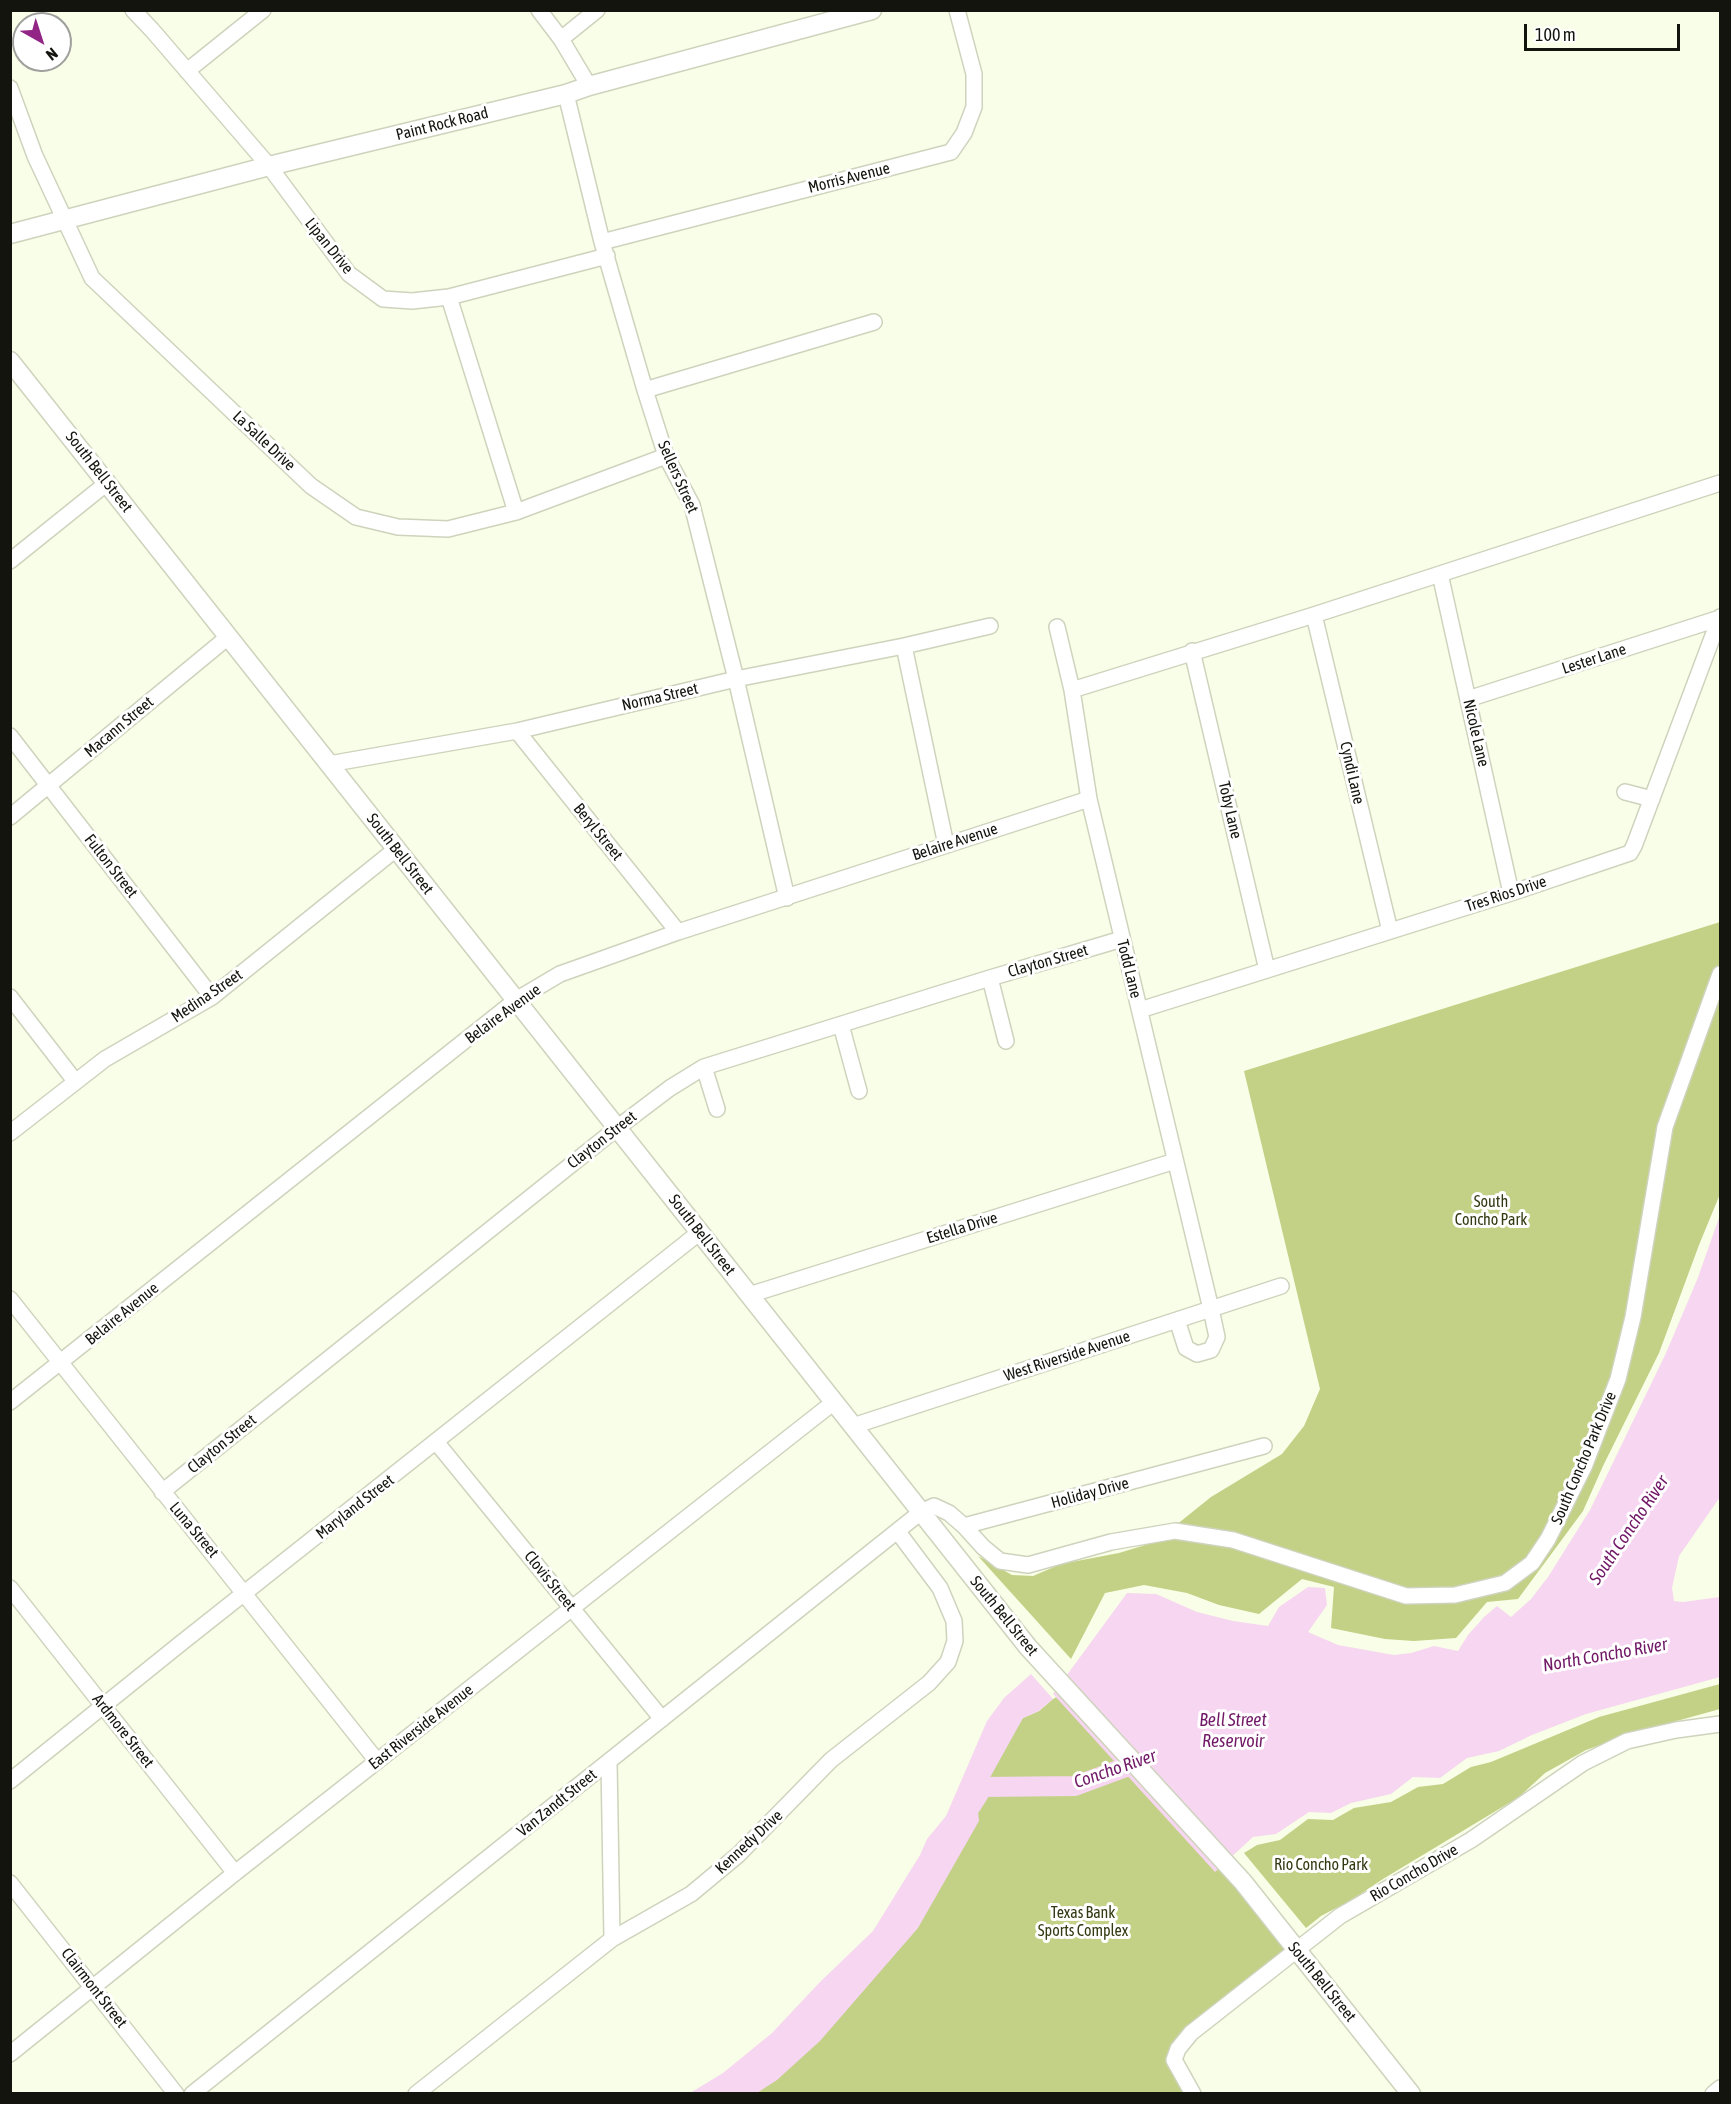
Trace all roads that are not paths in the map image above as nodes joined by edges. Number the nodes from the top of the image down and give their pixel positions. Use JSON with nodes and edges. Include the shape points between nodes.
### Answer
{"nodes":[{"id":1,"x":133,"y":10,"type":"edge"},
{"id":2,"x":263,"y":10,"type":"edge"},
{"id":3,"x":539,"y":10,"type":"edge"},
{"id":4,"x":597,"y":10,"type":"edge"},
{"id":5,"x":872,"y":10,"type":"edge"},
{"id":6,"x":957,"y":10,"type":"edge"},
{"id":7,"x":561,"y":39,"type":"junction"},
{"id":8,"x":187,"y":71,"type":"junction"},
{"id":9,"x":589,"y":86,"type":"junction"},
{"id":10,"x":10,"y":88,"type":"edge"},
{"id":11,"x":567,"y":94,"type":"junction"},
{"id":12,"x":269,"y":166,"type":"junction"},
{"id":13,"x":66,"y":220,"type":"junction"},
{"id":14,"x":11,"y":234,"type":"edge"},
{"id":15,"x":605,"y":249,"type":"junction"},
{"id":16,"x":449,"y":297,"type":"junction"},
{"id":17,"x":874,"y":322,"type":"dead end"},
{"id":18,"x":10,"y":361,"type":"edge"},
{"id":19,"x":645,"y":390,"type":"junction"},
{"id":20,"x":666,"y":456,"type":"junction"},
{"id":21,"x":107,"y":483,"type":"junction"},
{"id":22,"x":1720,"y":483,"type":"edge"},
{"id":23,"x":516,"y":512,"type":"junction"},
{"id":24,"x":10,"y":561,"type":"edge"},
{"id":25,"x":1440,"y":574,"type":"junction"},
{"id":26,"x":1314,"y":615,"type":"junction"},
{"id":27,"x":1720,"y":618,"type":"edge"},
{"id":28,"x":990,"y":626,"type":"dead end"},
{"id":29,"x":1057,"y":627,"type":"dead end"},
{"id":30,"x":228,"y":636,"type":"junction"},
{"id":31,"x":904,"y":646,"type":"junction"},
{"id":32,"x":1192,"y":651,"type":"junction"},
{"id":33,"x":736,"y":679,"type":"junction"},
{"id":34,"x":1072,"y":690,"type":"junction"},
{"id":35,"x":1468,"y":699,"type":"junction"},
{"id":36,"x":518,"y":731,"type":"junction"},
{"id":37,"x":10,"y":736,"type":"edge"},
{"id":38,"x":329,"y":764,"type":"junction"},
{"id":39,"x":49,"y":785,"type":"junction"},
{"id":40,"x":1625,"y":792,"type":"dead end"},
{"id":41,"x":1652,"y":798,"type":"junction"},
{"id":42,"x":1089,"y":799,"type":"junction"},
{"id":43,"x":10,"y":817,"type":"edge"},
{"id":44,"x":946,"y":845,"type":"junction"},
{"id":45,"x":396,"y":849,"type":"junction"},
{"id":46,"x":1511,"y":893,"type":"junction"},
{"id":47,"x":787,"y":898,"type":"junction"},
{"id":48,"x":1390,"y":930,"type":"junction"},
{"id":49,"x":678,"y":932,"type":"junction"},
{"id":50,"x":1122,"y":939,"type":"junction"},
{"id":51,"x":1267,"y":969,"type":"junction"},
{"id":52,"x":1720,"y":974,"type":"edge"},
{"id":53,"x":990,"y":978,"type":"junction"},
{"id":54,"x":10,"y":997,"type":"edge"},
{"id":55,"x":212,"y":997,"type":"junction"},
{"id":56,"x":516,"y":1000,"type":"junction"},
{"id":57,"x":1140,"y":1010,"type":"junction"},
{"id":58,"x":842,"y":1024,"type":"junction"},
{"id":59,"x":1006,"y":1041,"type":"dead end"},
{"id":60,"x":704,"y":1067,"type":"junction"},
{"id":61,"x":75,"y":1081,"type":"junction"},
{"id":62,"x":859,"y":1091,"type":"dead end"},
{"id":63,"x":717,"y":1109,"type":"dead end"},
{"id":64,"x":617,"y":1128,"type":"junction"},
{"id":65,"x":10,"y":1133,"type":"edge"},
{"id":66,"x":1175,"y":1161,"type":"junction"},
{"id":67,"x":700,"y":1232,"type":"junction"},
{"id":68,"x":1281,"y":1286,"type":"dead end"},
{"id":69,"x":749,"y":1295,"type":"junction"},
{"id":70,"x":10,"y":1299,"type":"edge"},
{"id":71,"x":1211,"y":1309,"type":"junction"},
{"id":72,"x":1177,"y":1320,"type":"junction"},
{"id":73,"x":61,"y":1362,"type":"junction"},
{"id":74,"x":10,"y":1402,"type":"edge"},
{"id":75,"x":834,"y":1402,"type":"junction"},
{"id":76,"x":853,"y":1426,"type":"junction"},
{"id":77,"x":437,"y":1443,"type":"junction"},
{"id":78,"x":1264,"y":1446,"type":"dead end"},
{"id":79,"x":162,"y":1492,"type":"junction"},
{"id":80,"x":921,"y":1512,"type":"junction"},
{"id":81,"x":964,"y":1526,"type":"junction"},
{"id":82,"x":898,"y":1532,"type":"junction"},
{"id":83,"x":10,"y":1588,"type":"edge"},
{"id":84,"x":245,"y":1592,"type":"junction"},
{"id":85,"x":573,"y":1609,"type":"junction"},
{"id":86,"x":104,"y":1706,"type":"junction"},
{"id":87,"x":662,"y":1719,"type":"junction"},
{"id":88,"x":1720,"y":1725,"type":"edge"},
{"id":89,"x":377,"y":1761,"type":"junction"},
{"id":90,"x":609,"y":1761,"type":"junction"},
{"id":91,"x":10,"y":1781,"type":"edge"},
{"id":92,"x":235,"y":1873,"type":"junction"},
{"id":93,"x":10,"y":1883,"type":"edge"},
{"id":94,"x":612,"y":1939,"type":"junction"},
{"id":95,"x":1297,"y":1951,"type":"junction"},
{"id":96,"x":94,"y":1988,"type":"junction"},
{"id":97,"x":10,"y":2054,"type":"edge"},
{"id":98,"x":1720,"y":2088,"type":"edge"},
{"id":99,"x":176,"y":2094,"type":"edge"},
{"id":100,"x":192,"y":2094,"type":"edge"},
{"id":101,"x":416,"y":2094,"type":"edge"},
{"id":102,"x":1193,"y":2094,"type":"edge"},
{"id":103,"x":1411,"y":2094,"type":"edge"},
{"id":104,"x":1713,"y":2094,"type":"edge"}],
"edges":[{"from":1,"to":8,"type":"street","name":"Lipan Drive"},
{"from":2,"to":8,"type":"street"},
{"from":3,"to":7,"type":"street"},
{"from":4,"to":7,"type":"street"},
{"from":5,"to":9,"type":"main road","name":"Paint Rock Road"},
{"from":6,"to":15,"type":"street","name":"Morris Avenue","via":[[974,74],[974,107],[951,152]]},
{"from":7,"to":9,"type":"street"},
{"from":8,"to":12,"type":"street","name":"Lipan Drive"},
{"from":9,"to":11,"type":"main road","name":"Paint Rock Road"},
{"from":10,"to":13,"type":"street","name":"La Salle Drive","via":[[35,156]]},
{"from":11,"to":12,"type":"main road","name":"Paint Rock Road"},
{"from":11,"to":15,"type":"street","name":"Sellers Street"},
{"from":12,"to":13,"type":"main road","name":"Paint Rock Road"},
{"from":12,"to":16,"type":"street","name":"Lipan Drive","via":[[349,274],[383,299]]},
{"from":13,"to":14,"type":"main road","name":"Paint Rock Road"},
{"from":13,"to":23,"type":"street","name":"La Salle Drive","via":[[92,278],[311,486],[356,517],[398,527],[448,529]]},
{"from":15,"to":16,"type":"street","name":"Lipan Drive"},
{"from":15,"to":19,"type":"street","name":"Sellers Street"},
{"from":16,"to":23,"type":"street"},
{"from":17,"to":19,"type":"street"},
{"from":18,"to":21,"type":"main road","name":"South Bell Street"},
{"from":19,"to":20,"type":"street","name":"Sellers Street"},
{"from":20,"to":23,"type":"street","name":"La Salle Drive"},
{"from":20,"to":33,"type":"street","name":"Sellers Street","via":[[692,505]]},
{"from":21,"to":24,"type":"street"},
{"from":21,"to":30,"type":"main road","name":"South Bell Street"},
{"from":22,"to":25,"type":"street"},
{"from":25,"to":26,"type":"street"},
{"from":25,"to":35,"type":"street","name":"Nicole Lane"},
{"from":26,"to":32,"type":"street"},
{"from":26,"to":48,"type":"street","name":"Cyndi Lane"},
{"from":27,"to":35,"type":"street","name":"Lester Lane"},
{"from":27,"to":41,"type":"street","name":"Tres Rios Drive"},
{"from":28,"to":31,"type":"street","name":"Norma Street"},
{"from":29,"to":34,"type":"street","name":"Todd Lane"},
{"from":30,"to":38,"type":"main road","name":"South Bell Street"},
{"from":30,"to":39,"type":"street","name":"Macann Street"},
{"from":31,"to":33,"type":"street","name":"Norma Street"},
{"from":31,"to":44,"type":"street"},
{"from":32,"to":34,"type":"street"},
{"from":32,"to":51,"type":"street","name":"Toby Lane"},
{"from":33,"to":36,"type":"street","name":"Norma Street"},
{"from":33,"to":47,"type":"street","name":"Sellers Street"},
{"from":34,"to":42,"type":"street","name":"Todd Lane"},
{"from":35,"to":46,"type":"street","name":"Nicole Lane"},
{"from":36,"to":38,"type":"street","name":"Norma Street"},
{"from":36,"to":49,"type":"street","name":"Beryl Street"},
{"from":37,"to":39,"type":"street","name":"Fulton Street"},
{"from":38,"to":45,"type":"main road","name":"South Bell Street"},
{"from":39,"to":43,"type":"street","name":"Macann Street"},
{"from":39,"to":55,"type":"street","name":"Fulton Street"},
{"from":40,"to":41,"type":"street"},
{"from":41,"to":46,"type":"street","name":"Tres Rios Drive","via":[[1630,853]]},
{"from":42,"to":44,"type":"street","name":"Belaire Avenue"},
{"from":42,"to":50,"type":"street","name":"Todd Lane"},
{"from":44,"to":47,"type":"street","name":"Belaire Avenue"},
{"from":45,"to":55,"type":"street","name":"Medina Street"},
{"from":45,"to":56,"type":"main road","name":"South Bell Street"},
{"from":46,"to":48,"type":"street","name":"Tres Rios Drive"},
{"from":47,"to":49,"type":"street","name":"Belaire Avenue"},
{"from":48,"to":51,"type":"street","name":"Tres Rios Drive"},
{"from":49,"to":56,"type":"street","name":"Belaire Avenue","via":[[560,974]]},
{"from":50,"to":53,"type":"street","name":"Clayton Street"},
{"from":50,"to":57,"type":"street","name":"Todd Lane"},
{"from":51,"to":57,"type":"street","name":"Tres Rios Drive"},
{"from":52,"to":81,"type":"street","name":"South Concho Park Drive","via":[[1665,1127],[1633,1317],[1618,1379],[1584,1467],[1548,1539],[1532,1563],[1505,1583],[1455,1595],[1406,1596],[1233,1540],[1175,1531],[1111,1542],[1028,1565],[1000,1561]]},
{"from":53,"to":58,"type":"street","name":"Clayton Street"},
{"from":53,"to":59,"type":"street"},
{"from":54,"to":61,"type":"street"},
{"from":55,"to":61,"type":"street","name":"Medina Street","via":[[105,1059]]},
{"from":56,"to":64,"type":"main road","name":"South Bell Street"},
{"from":56,"to":73,"type":"street","name":"Belaire Avenue"},
{"from":57,"to":66,"type":"street","name":"Todd Lane"},
{"from":58,"to":60,"type":"street","name":"Clayton Street"},
{"from":58,"to":62,"type":"street"},
{"from":60,"to":63,"type":"street"},
{"from":60,"to":64,"type":"street","name":"Clayton Street"},
{"from":61,"to":65,"type":"street","name":"Medina Street"},
{"from":64,"to":67,"type":"main road","name":"South Bell Street"},
{"from":64,"to":79,"type":"street","name":"Clayton Street"},
{"from":66,"to":69,"type":"street","name":"Estella Drive"},
{"from":66,"to":71,"type":"street","name":"Todd Lane"},
{"from":67,"to":69,"type":"main road","name":"South Bell Street"},
{"from":67,"to":77,"type":"street","name":"Maryland Street"},
{"from":68,"to":71,"type":"street","name":"West Riverside Avenue"},
{"from":69,"to":75,"type":"main road","name":"South Bell Street"},
{"from":70,"to":73,"type":"street","name":"Luna Street"},
{"from":71,"to":72,"type":"street","name":"West Riverside Avenue"},
{"from":71,"to":72,"type":"street","name":"Todd Lane","via":[[1217,1337],[1211,1350],[1197,1354],[1186,1348]]},
{"from":72,"to":76,"type":"street","name":"West Riverside Avenue"},
{"from":73,"to":74,"type":"street","name":"Belaire Avenue"},
{"from":73,"to":79,"type":"street","name":"Luna Street"},
{"from":75,"to":76,"type":"main road","name":"South Bell Street"},
{"from":75,"to":85,"type":"street","name":"East Riverside Avenue"},
{"from":76,"to":80,"type":"main road","name":"South Bell Street"},
{"from":77,"to":84,"type":"street","name":"Maryland Street"},
{"from":77,"to":85,"type":"street","name":"Clovis Street"},
{"from":78,"to":81,"type":"street","name":"Holiday Drive"},
{"from":79,"to":84,"type":"street","name":"Luna Street"},
{"from":80,"to":81,"type":"street","via":[[934,1506]]},
{"from":80,"to":82,"type":"street","name":"Van Zandt Street"},
{"from":80,"to":95,"type":"main road","name":"South Bell Street","via":[[1028,1647],[1243,1882]]},
{"from":82,"to":87,"type":"street","name":"Van Zandt Street"},
{"from":82,"to":94,"type":"street","name":"Kennedy Drive","via":[[940,1588],[954,1622],[955,1641],[948,1662],[929,1683],[831,1760],[731,1862],[691,1894]]},
{"from":83,"to":86,"type":"street","name":"Ardmore Street"},
{"from":84,"to":86,"type":"street","name":"Maryland Street"},
{"from":84,"to":89,"type":"street","name":"Luna Street"},
{"from":85,"to":87,"type":"street","name":"Clovis Street"},
{"from":85,"to":89,"type":"street","name":"East Riverside Avenue"},
{"from":86,"to":91,"type":"street","name":"Maryland Street"},
{"from":86,"to":92,"type":"street","name":"Ardmore Street"},
{"from":87,"to":90,"type":"street","name":"Van Zandt Street"},
{"from":88,"to":95,"type":"street","name":"Rio Concho Drive","via":[[1627,1741],[1583,1763],[1471,1840],[1340,1916]]},
{"from":89,"to":92,"type":"street","name":"East Riverside Avenue"},
{"from":90,"to":94,"type":"street"},
{"from":90,"to":100,"type":"street","name":"Van Zandt Street"},
{"from":92,"to":96,"type":"street","name":"East Riverside Avenue"},
{"from":93,"to":96,"type":"street","name":"Clairmont Street"},
{"from":94,"to":101,"type":"street","name":"Kennedy Drive"},
{"from":95,"to":102,"type":"street","name":"Rio Concho Drive","via":[[1191,2034],[1178,2049],[1174,2060]]},
{"from":95,"to":103,"type":"main road","name":"South Bell Street"},
{"from":96,"to":97,"type":"street","name":"East Riverside Avenue"},
{"from":96,"to":99,"type":"street","name":"Clairmont Street"},
{"from":98,"to":104,"type":"street"}]}
